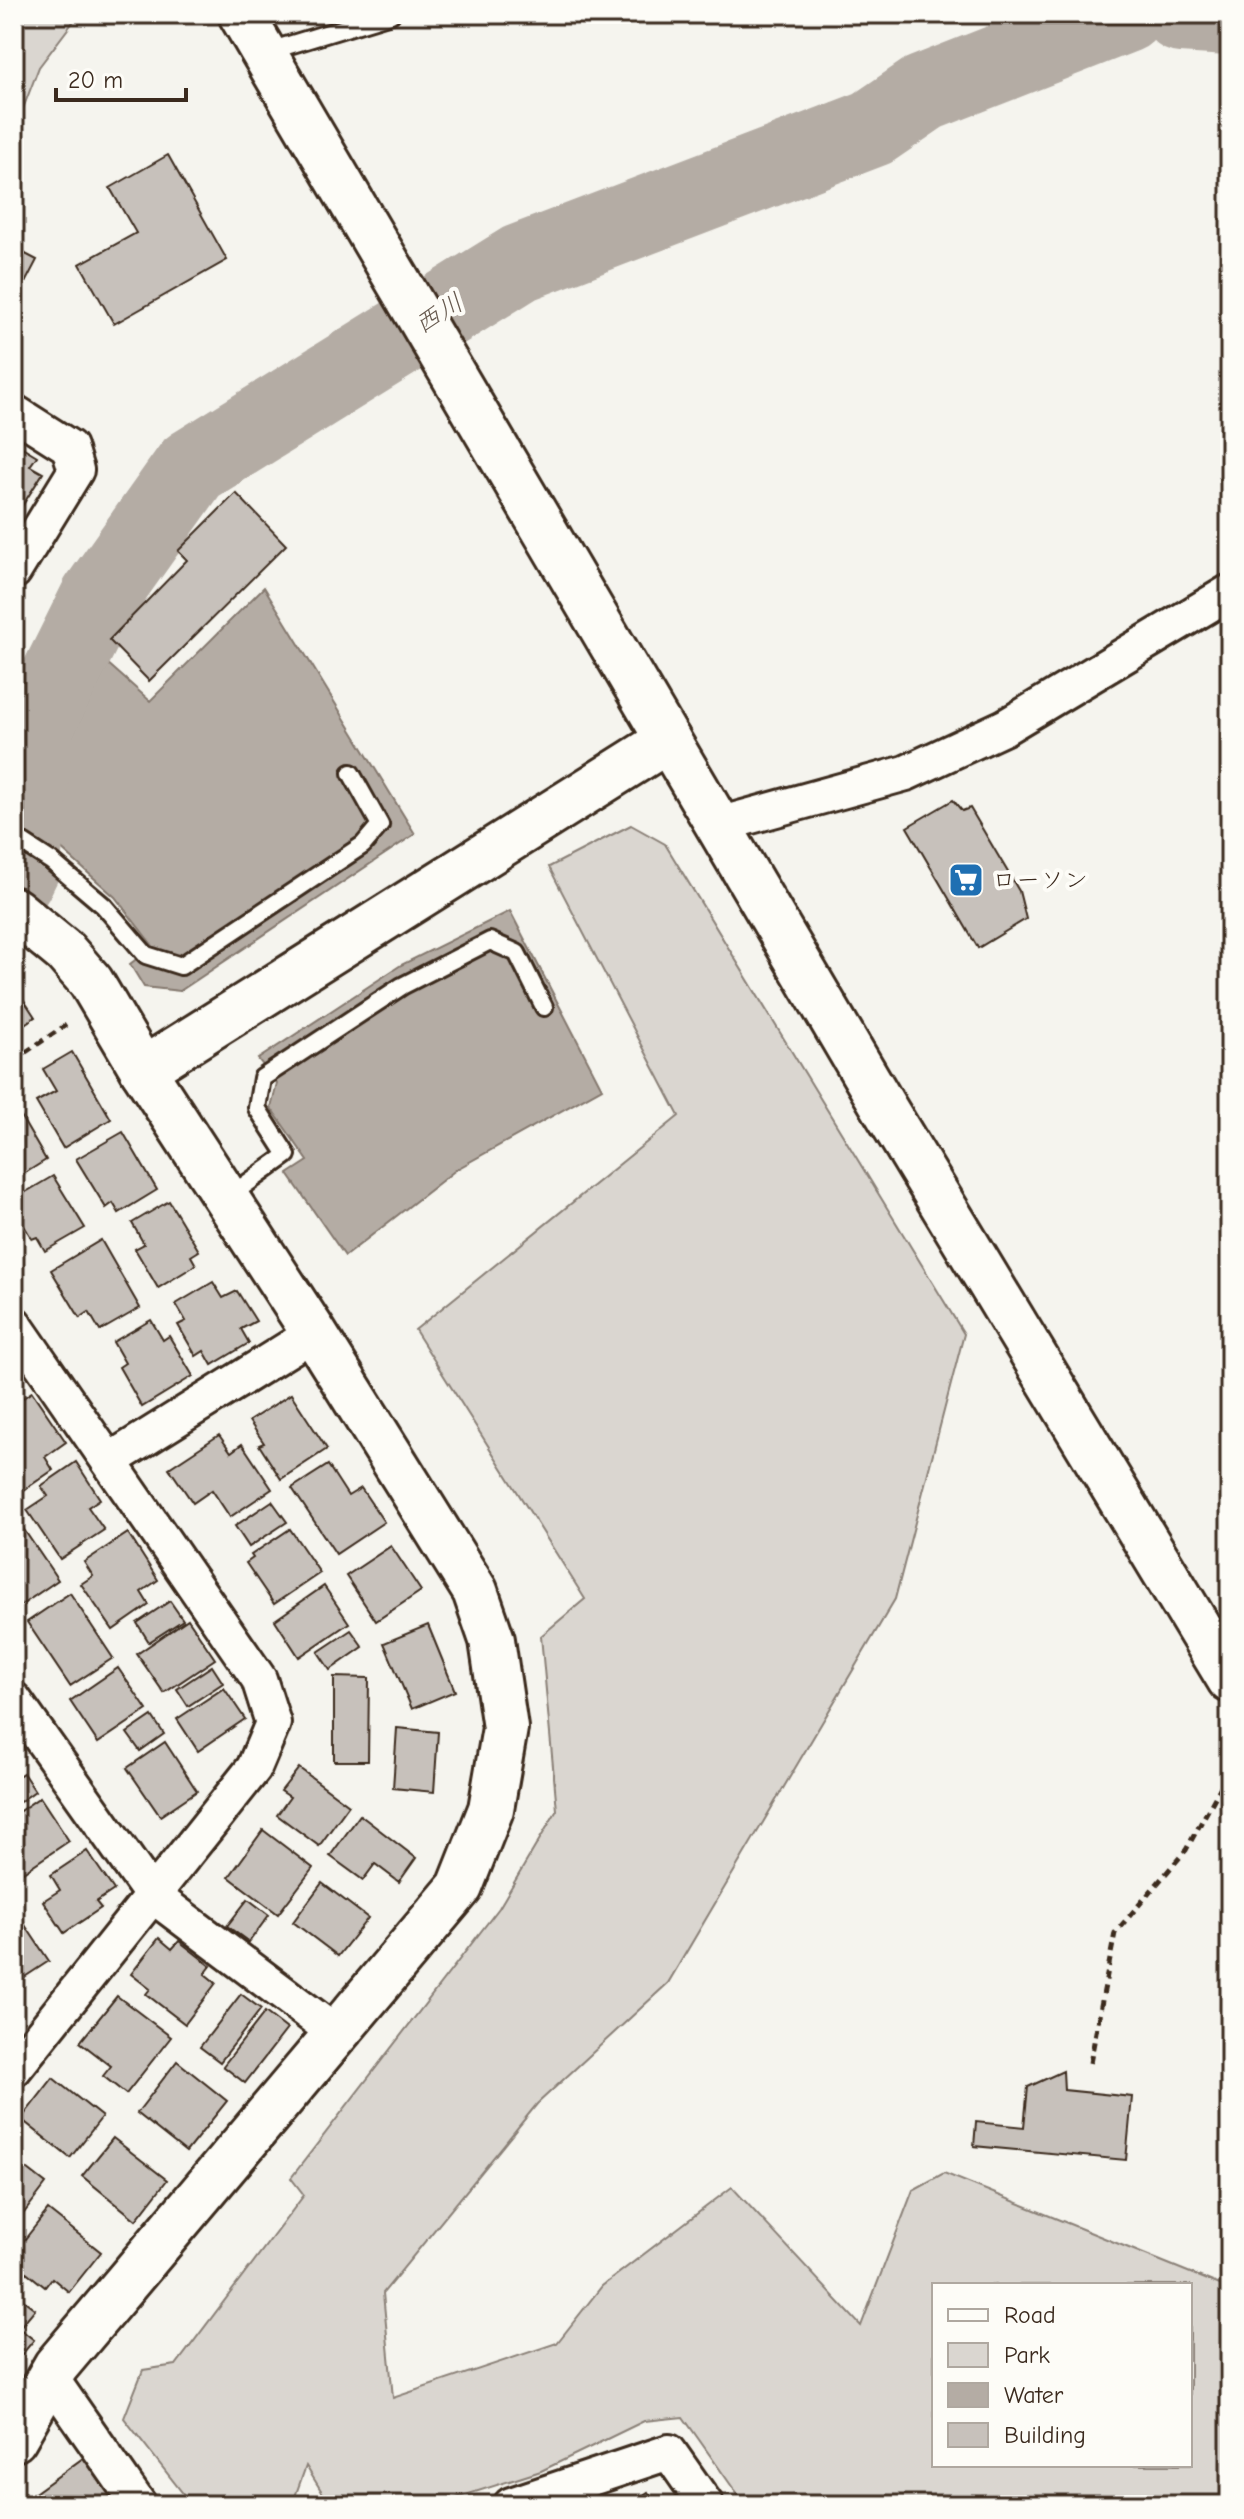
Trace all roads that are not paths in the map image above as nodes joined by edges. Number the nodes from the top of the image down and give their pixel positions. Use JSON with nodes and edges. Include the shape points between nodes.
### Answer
{"nodes":[{"id":1,"x":241,"y":14,"type":"edge"},
{"id":2,"x":391,"y":14,"type":"edge"},
{"id":3,"x":354,"y":20,"type":"edge"},
{"id":4,"x":264,"y":52,"type":"junction"},
{"id":5,"x":14,"y":412,"type":"edge"},
{"id":6,"x":14,"y":571,"type":"edge"},
{"id":7,"x":1230,"y":592,"type":"edge"},
{"id":8,"x":668,"y":740,"type":"junction"},
{"id":9,"x":351,"y":773,"type":"dead end"},
{"id":10,"x":718,"y":825,"type":"junction"},
{"id":11,"x":14,"y":837,"type":"edge"},
{"id":12,"x":24,"y":916,"type":"edge"},
{"id":13,"x":544,"y":1007,"type":"dead end"},
{"id":14,"x":143,"y":1070,"type":"junction"},
{"id":15,"x":227,"y":1198,"type":"junction"},
{"id":16,"x":14,"y":1324,"type":"edge"},
{"id":17,"x":314,"y":1333,"type":"junction"},
{"id":18,"x":109,"y":1461,"type":"junction"},
{"id":19,"x":1230,"y":1680,"type":"edge"},
{"id":20,"x":14,"y":1700,"type":"edge"},
{"id":21,"x":152,"y":1895,"type":"junction"},
{"id":22,"x":337,"y":2034,"type":"junction"},
{"id":23,"x":14,"y":2069,"type":"edge"},
{"id":24,"x":50,"y":2377,"type":"junction"},
{"id":25,"x":14,"y":2439,"type":"edge"},
{"id":26,"x":139,"y":2505,"type":"edge"},
{"id":27,"x":511,"y":2505,"type":"edge"},
{"id":28,"x":706,"y":2505,"type":"edge"}],
"edges":[{"from":1,"to":4,"type":"street"},
{"from":2,"to":3,"type":"lane"},
{"from":3,"to":4,"type":"lane"},
{"from":4,"to":8,"type":"street"},
{"from":5,"to":6,"type":"street","via":[[69,447],[76,470]]},
{"from":7,"to":10,"type":"street","via":[[1005,727],[906,773]]},
{"from":8,"to":10,"type":"street"},
{"from":8,"to":14,"type":"street"},
{"from":9,"to":11,"type":"lane","via":[[380,825],[363,845],[181,966],[146,955],[104,906]]},
{"from":10,"to":19,"type":"street"},
{"from":12,"to":14,"type":"street","via":[[91,982]]},
{"from":13,"to":15,"type":"lane","via":[[517,953],[490,941],[402,986],[262,1078],[257,1108],[287,1155]]},
{"from":14,"to":15,"type":"street"},
{"from":15,"to":17,"type":"street"},
{"from":16,"to":18,"type":"street"},
{"from":17,"to":18,"type":"street"},
{"from":17,"to":22,"type":"street","via":[[475,1591],[492,1640],[505,1728],[491,1809],[460,1887]]},
{"from":18,"to":21,"type":"street","via":[[259,1679],[273,1723],[254,1768]]},
{"from":20,"to":21,"type":"street"},
{"from":21,"to":22,"type":"street"},
{"from":21,"to":23,"type":"street"},
{"from":22,"to":24,"type":"street"},
{"from":24,"to":25,"type":"street"},
{"from":24,"to":26,"type":"street"},
{"from":27,"to":28,"type":"street","via":[[669,2452]]}]}
